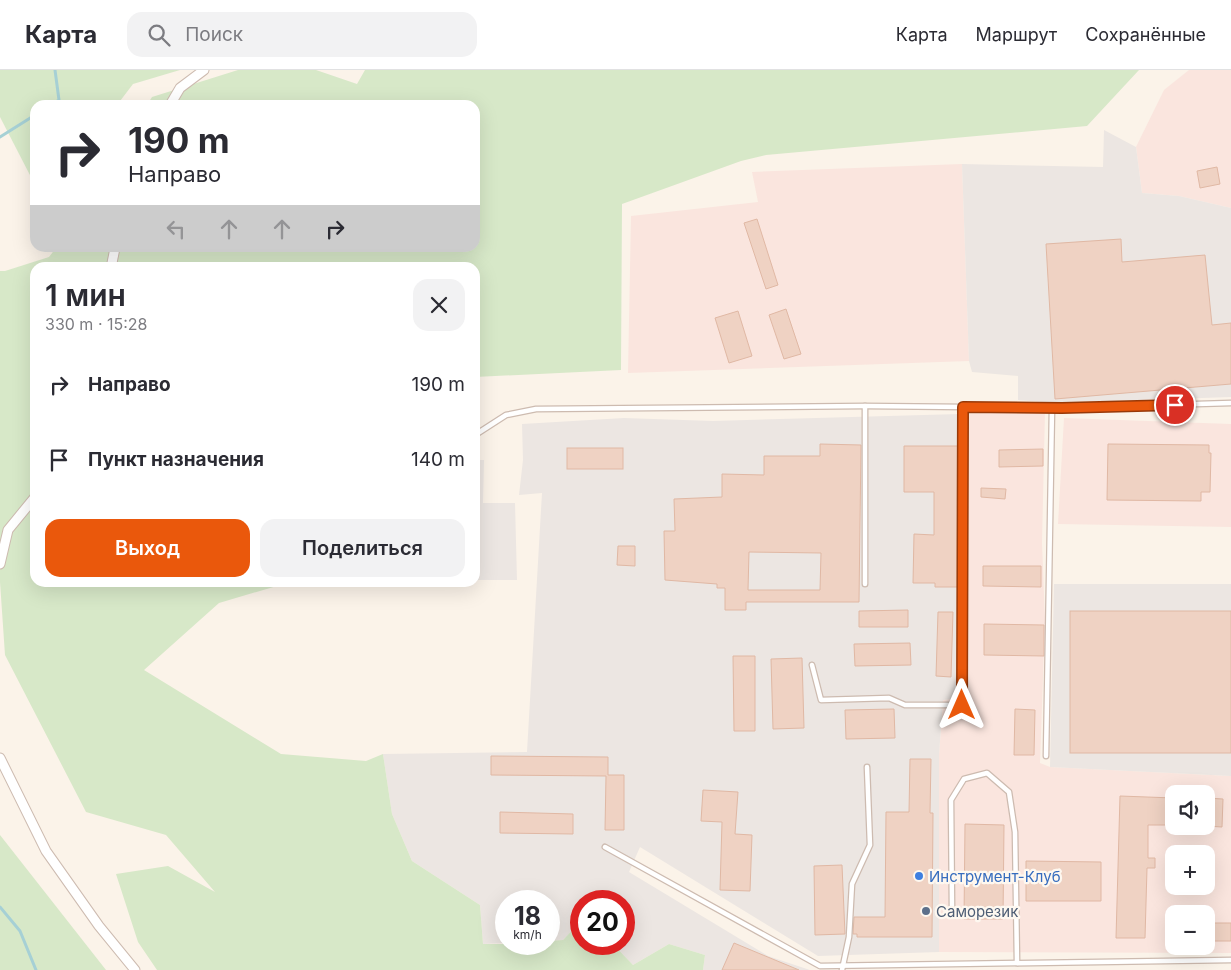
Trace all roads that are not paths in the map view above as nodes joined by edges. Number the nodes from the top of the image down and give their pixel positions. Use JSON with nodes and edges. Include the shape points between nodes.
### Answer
{"nodes":[{"id":1,"x":204,"y":70,"type":"edge"},
{"id":2,"x":173,"y":100,"type":"edge"},
{"id":3,"x":1231,"y":403,"type":"edge"},
{"id":4,"x":865,"y":406,"type":"junction"},
{"id":5,"x":963,"y":407,"type":"junction"},
{"id":6,"x":1052,"y":408,"type":"junction"},
{"id":7,"x":480,"y":432,"type":"edge"},
{"id":8,"x":30,"y":503,"type":"edge"},
{"id":9,"x":0,"y":564,"type":"edge"},
{"id":10,"x":865,"y":584,"type":"dead end"},
{"id":11,"x":812,"y":665,"type":"dead end"},
{"id":12,"x":1046,"y":756,"type":"dead end"},
{"id":13,"x":0,"y":758,"type":"edge"},
{"id":14,"x":867,"y":767,"type":"dead end"},
{"id":15,"x":605,"y":847,"type":"dead end"},
{"id":16,"x":952,"y":910,"type":"dead end"},
{"id":17,"x":1231,"y":960,"type":"edge"},
{"id":18,"x":1017,"y":963,"type":"junction"},
{"id":19,"x":842,"y":968,"type":"edge"},
{"id":20,"x":135,"y":970,"type":"edge"}],
"edges":[{"from":1,"to":2,"type":"street","via":[[180,88]]},
{"from":3,"to":6,"type":"lane"},
{"from":4,"to":5,"type":"lane"},
{"from":4,"to":7,"type":"lane","via":[[536,409],[506,415]]},
{"from":4,"to":10,"type":"lane"},
{"from":5,"to":6,"type":"lane"},
{"from":5,"to":11,"type":"lane","via":[[962,705],[905,705],[890,698],[821,700]]},
{"from":6,"to":12,"type":"lane"},
{"from":8,"to":9,"type":"street","via":[[8,530]]},
{"from":13,"to":20,"type":"street","via":[[46,851]]},
{"from":14,"to":19,"type":"lane","via":[[870,845],[852,884],[849,937]]},
{"from":15,"to":19,"type":"lane","via":[[820,966]]},
{"from":16,"to":18,"type":"lane","via":[[951,800],[964,779],[987,774],[1009,792],[1015,832]]},
{"from":17,"to":18,"type":"lane"},
{"from":18,"to":19,"type":"lane"}]}
